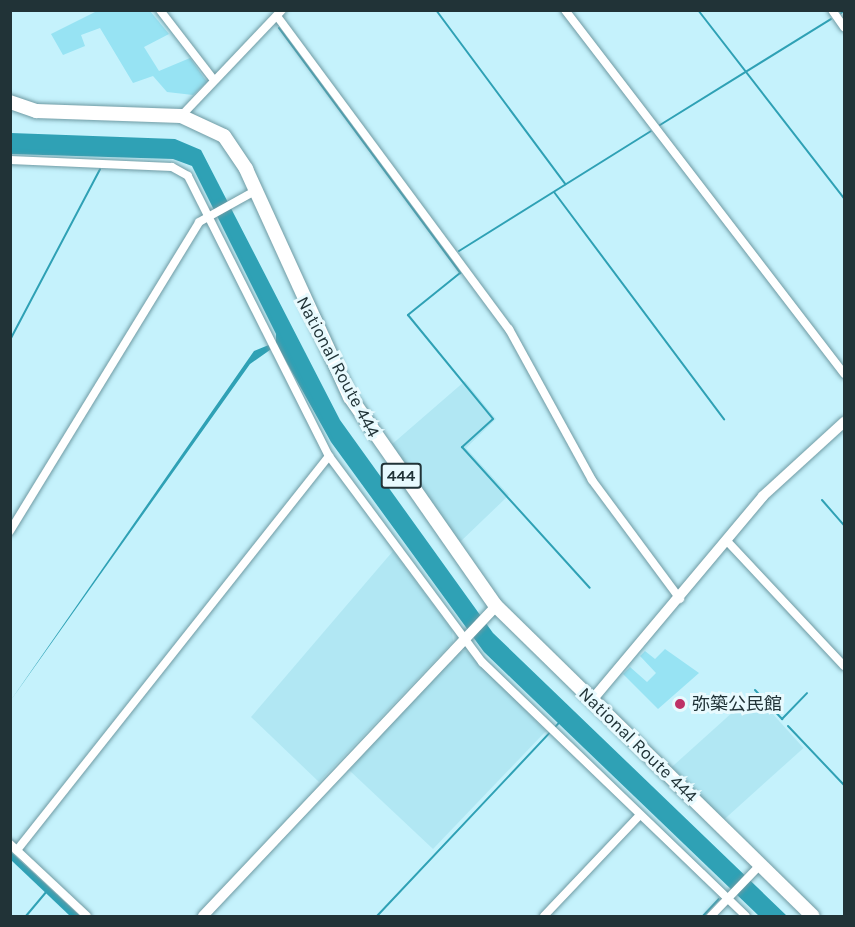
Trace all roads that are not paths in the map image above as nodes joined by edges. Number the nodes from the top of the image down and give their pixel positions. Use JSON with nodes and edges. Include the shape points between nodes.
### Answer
{"nodes":[{"id":1,"x":160,"y":10,"type":"edge"},
{"id":2,"x":565,"y":10,"type":"edge"},
{"id":3,"x":832,"y":10,"type":"edge"},
{"id":4,"x":280,"y":13,"type":"edge"},
{"id":5,"x":844,"y":27,"type":"edge"},
{"id":6,"x":214,"y":80,"type":"junction"},
{"id":7,"x":10,"y":102,"type":"edge"},
{"id":8,"x":181,"y":116,"type":"junction"},
{"id":9,"x":10,"y":160,"type":"edge"},
{"id":10,"x":255,"y":191,"type":"junction"},
{"id":11,"x":208,"y":214,"type":"junction"},
{"id":12,"x":844,"y":374,"type":"edge"},
{"id":13,"x":844,"y":422,"type":"edge"},
{"id":14,"x":328,"y":456,"type":"junction"},
{"id":15,"x":10,"y":531,"type":"edge"},
{"id":16,"x":727,"y":541,"type":"junction"},
{"id":17,"x":681,"y":600,"type":"junction"},
{"id":18,"x":491,"y":611,"type":"junction"},
{"id":19,"x":464,"y":637,"type":"junction"},
{"id":20,"x":844,"y":666,"type":"edge"},
{"id":21,"x":592,"y":700,"type":"junction"},
{"id":22,"x":640,"y":815,"type":"junction"},
{"id":23,"x":10,"y":844,"type":"edge"},
{"id":24,"x":17,"y":850,"type":"junction"},
{"id":25,"x":761,"y":864,"type":"junction"},
{"id":26,"x":729,"y":897,"type":"junction"},
{"id":27,"x":87,"y":916,"type":"edge"},
{"id":28,"x":203,"y":916,"type":"edge"},
{"id":29,"x":544,"y":916,"type":"edge"},
{"id":30,"x":711,"y":916,"type":"edge"},
{"id":31,"x":746,"y":916,"type":"edge"},
{"id":32,"x":813,"y":916,"type":"edge"}],
"edges":[{"from":1,"to":6,"type":"street"},
{"from":2,"to":12,"type":"street"},
{"from":3,"to":5,"type":"street"},
{"from":4,"to":6,"type":"street"},
{"from":4,"to":17,"type":"street","via":[[509,329],[592,480]]},
{"from":6,"to":8,"type":"street"},
{"from":7,"to":8,"type":"highway","name":"National Route 444","number":"444","via":[[36,111]]},
{"from":8,"to":10,"type":"highway","name":"National Route 444","number":"444","via":[[224,136]]},
{"from":9,"to":11,"type":"street","via":[[172,167],[188,176]]},
{"from":10,"to":11,"type":"street"},
{"from":10,"to":18,"type":"highway","name":"National Route 444","number":"444","via":[[350,397]]},
{"from":11,"to":14,"type":"street"},
{"from":11,"to":15,"type":"street"},
{"from":13,"to":16,"type":"street","via":[[801,458]]},
{"from":14,"to":19,"type":"street"},
{"from":14,"to":24,"type":"street"},
{"from":16,"to":17,"type":"street"},
{"from":16,"to":20,"type":"street"},
{"from":17,"to":21,"type":"street"},
{"from":18,"to":19,"type":"street"},
{"from":18,"to":21,"type":"highway","name":"National Route 444","number":"444"},
{"from":19,"to":22,"type":"street"},
{"from":19,"to":28,"type":"street"},
{"from":21,"to":25,"type":"highway","name":"National Route 444","number":"444"},
{"from":22,"to":26,"type":"street"},
{"from":22,"to":29,"type":"street"},
{"from":23,"to":24,"type":"street"},
{"from":24,"to":27,"type":"street"},
{"from":25,"to":26,"type":"street"},
{"from":25,"to":32,"type":"highway","name":"National Route 444","number":"444"},
{"from":26,"to":30,"type":"street"},
{"from":26,"to":31,"type":"street"}]}
